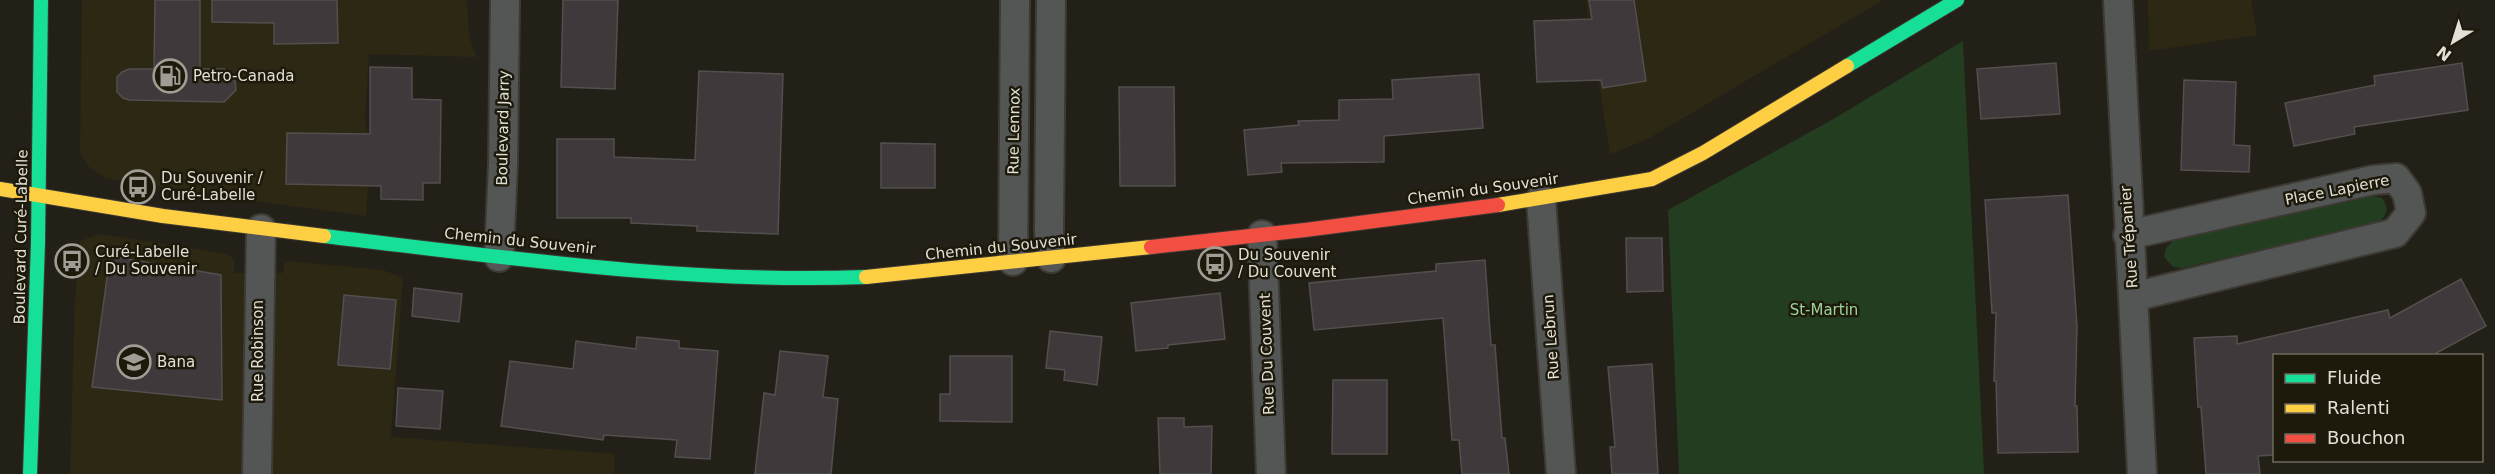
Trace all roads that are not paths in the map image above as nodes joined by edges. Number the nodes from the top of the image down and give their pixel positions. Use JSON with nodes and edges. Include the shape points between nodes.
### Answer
{"nodes":[{"id":1,"x":41,"y":0,"type":"edge"},
{"id":2,"x":505,"y":0,"type":"edge"},
{"id":3,"x":1015,"y":0,"type":"edge"},
{"id":4,"x":1051,"y":0,"type":"edge"},
{"id":5,"x":1957,"y":0,"type":"edge"},
{"id":6,"x":2118,"y":0,"type":"edge"},
{"id":7,"x":0,"y":189,"type":"edge"},
{"id":8,"x":39,"y":197,"type":"junction"},
{"id":9,"x":1541,"y":199,"type":"junction"},
{"id":10,"x":261,"y":229,"type":"junction"},
{"id":11,"x":1262,"y":235,"type":"junction"},
{"id":12,"x":2128,"y":235,"type":"junction"},
{"id":13,"x":499,"y":256,"type":"junction"},
{"id":14,"x":1051,"y":258,"type":"junction"},
{"id":15,"x":1014,"y":261,"type":"junction"},
{"id":16,"x":2133,"y":297,"type":"junction"},
{"id":17,"x":30,"y":474,"type":"edge"},
{"id":18,"x":257,"y":474,"type":"edge"},
{"id":19,"x":1271,"y":474,"type":"edge"},
{"id":20,"x":1561,"y":474,"type":"edge"},
{"id":21,"x":2142,"y":474,"type":"edge"}],
"edges":[{"from":1,"to":8,"type":"street","name":"Boulevard Curé-Labelle"},
{"from":2,"to":13,"type":"street","name":"Boulevard Jarry"},
{"from":3,"to":15,"type":"street","name":"Rue Lennox"},
{"from":4,"to":14,"type":"street"},
{"from":5,"to":9,"type":"street","name":"Chemin du Souvenir","via":[[1665,173]]},
{"from":6,"to":12,"type":"street","name":"Rue Trépanier"},
{"from":7,"to":8,"type":"street","name":"Chemin du Souvenir"},
{"from":8,"to":10,"type":"street","name":"Chemin du Souvenir"},
{"from":8,"to":17,"type":"street","name":"Boulevard Curé-Labelle"},
{"from":9,"to":11,"type":"street","name":"Chemin du Souvenir"},
{"from":9,"to":20,"type":"street","name":"Rue Lebrun"},
{"from":10,"to":13,"type":"street","name":"Chemin du Souvenir"},
{"from":10,"to":18,"type":"street","name":"Rue Robinson"},
{"from":11,"to":14,"type":"street","name":"Chemin du Souvenir"},
{"from":11,"to":19,"type":"street","name":"Rue Du Couvent"},
{"from":12,"to":16,"type":"street","name":"Rue Trépanier"},
{"from":12,"to":16,"type":"street","name":"Place Lapierre","via":[[2396,178],[2406,193],[2411,213],[2395,233]]},
{"from":13,"to":15,"type":"street","name":"Chemin du Souvenir","via":[[636,269],[810,278],[866,277]]},
{"from":14,"to":15,"type":"street","name":"Chemin du Souvenir"},
{"from":16,"to":21,"type":"street","name":"Rue Trépanier"}]}
